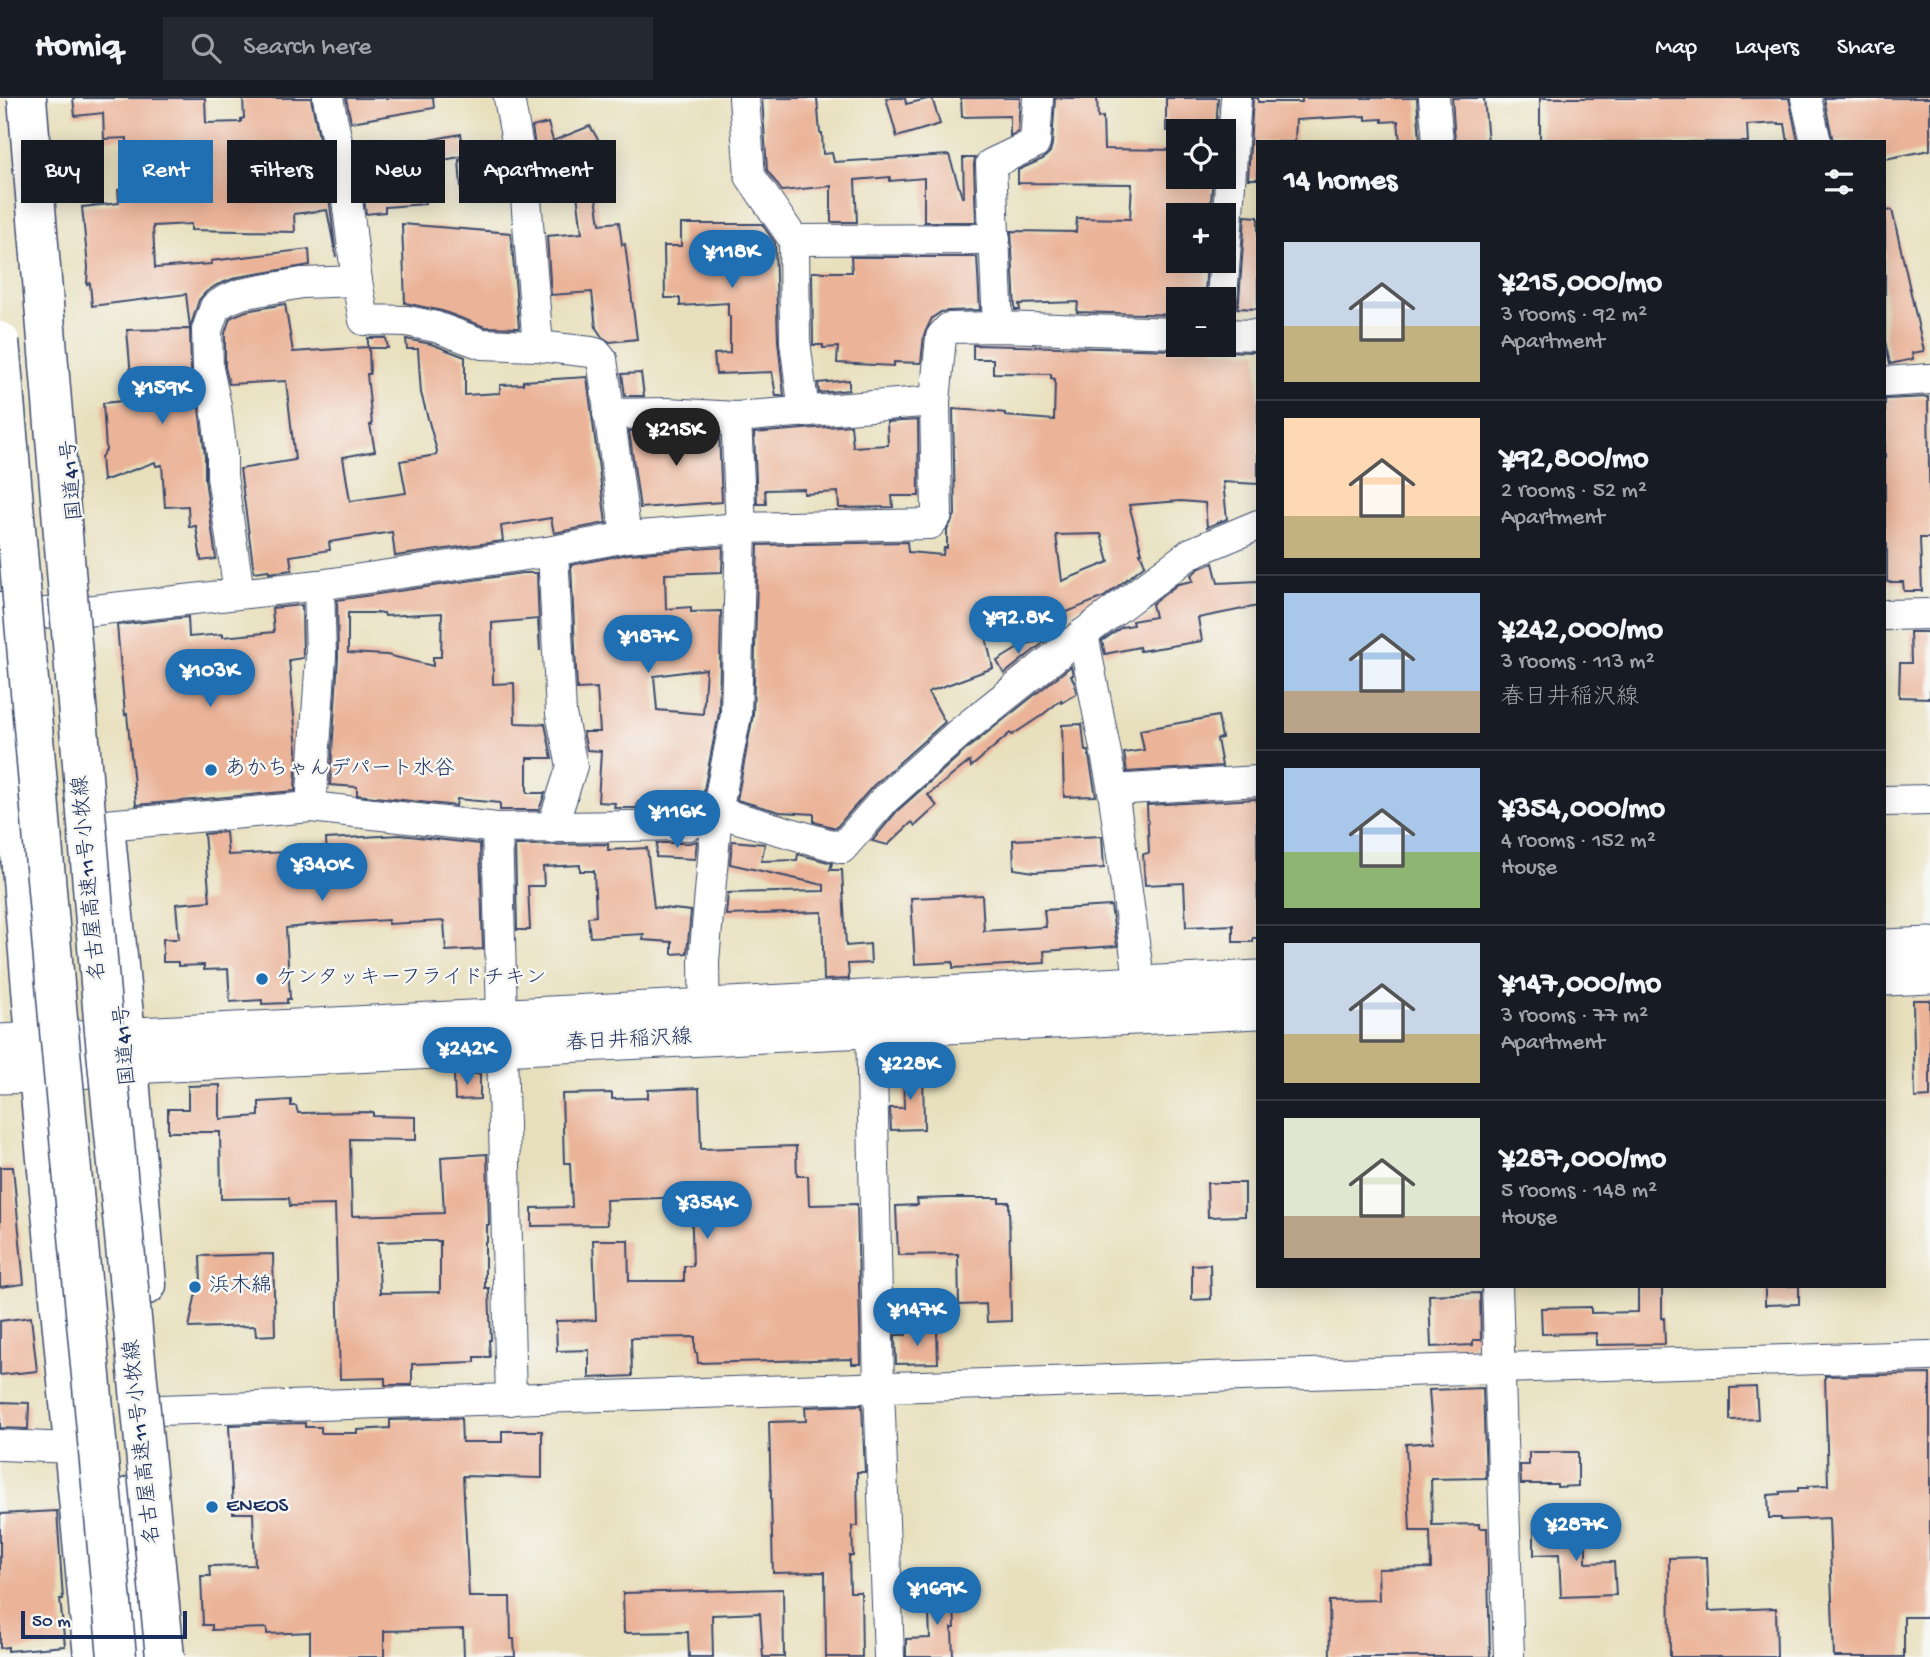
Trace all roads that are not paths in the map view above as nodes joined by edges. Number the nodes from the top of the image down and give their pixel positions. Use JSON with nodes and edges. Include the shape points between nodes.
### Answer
{"nodes":[{"id":1,"x":27,"y":98,"type":"edge"},
{"id":2,"x":41,"y":98,"type":"edge"},
{"id":3,"x":328,"y":98,"type":"edge"},
{"id":4,"x":509,"y":98,"type":"edge"},
{"id":5,"x":744,"y":98,"type":"edge"},
{"id":6,"x":1038,"y":98,"type":"edge"},
{"id":7,"x":1236,"y":98,"type":"edge"},
{"id":8,"x":1434,"y":98,"type":"edge"},
{"id":9,"x":1806,"y":98,"type":"edge"},
{"id":10,"x":1438,"y":140,"type":"edge"},
{"id":11,"x":1816,"y":140,"type":"edge"},
{"id":12,"x":995,"y":239,"type":"junction"},
{"id":13,"x":794,"y":240,"type":"junction"},
{"id":14,"x":357,"y":281,"type":"junction"},
{"id":15,"x":1223,"y":287,"type":"edge"},
{"id":16,"x":998,"y":327,"type":"junction"},
{"id":17,"x":1166,"y":333,"type":"edge"},
{"id":18,"x":1236,"y":334,"type":"edge"},
{"id":19,"x":1256,"y":335,"type":"edge"},
{"id":20,"x":0,"y":341,"type":"edge"},
{"id":21,"x":538,"y":346,"type":"junction"},
{"id":22,"x":1930,"y":379,"type":"edge"},
{"id":23,"x":1886,"y":382,"type":"edge"},
{"id":24,"x":935,"y":401,"type":"junction"},
{"id":25,"x":804,"y":412,"type":"junction"},
{"id":26,"x":608,"y":414,"type":"junction"},
{"id":27,"x":736,"y":417,"type":"junction"},
{"id":28,"x":1256,"y":526,"type":"edge"},
{"id":29,"x":741,"y":528,"type":"junction"},
{"id":30,"x":626,"y":537,"type":"junction"},
{"id":31,"x":553,"y":551,"type":"junction"},
{"id":32,"x":319,"y":585,"type":"junction"},
{"id":33,"x":239,"y":593,"type":"junction"},
{"id":34,"x":86,"y":611,"type":"junction"},
{"id":35,"x":0,"y":614,"type":"edge"},
{"id":36,"x":1930,"y":614,"type":"edge"},
{"id":37,"x":1886,"y":615,"type":"edge"},
{"id":38,"x":1083,"y":634,"type":"junction"},
{"id":39,"x":1256,"y":781,"type":"edge"},
{"id":40,"x":1113,"y":790,"type":"junction"},
{"id":41,"x":1930,"y":800,"type":"edge"},
{"id":42,"x":1886,"y":801,"type":"edge"},
{"id":43,"x":311,"y":807,"type":"junction"},
{"id":44,"x":717,"y":812,"type":"junction"},
{"id":45,"x":105,"y":825,"type":"junction"},
{"id":46,"x":497,"y":828,"type":"junction"},
{"id":47,"x":552,"y":828,"type":"junction"},
{"id":48,"x":9,"y":829,"type":"edge"},
{"id":49,"x":1930,"y":946,"type":"edge"},
{"id":50,"x":1886,"y":948,"type":"edge"},
{"id":51,"x":1930,"y":975,"type":"edge"},
{"id":52,"x":1886,"y":977,"type":"edge"},
{"id":53,"x":1256,"y":979,"type":"edge"},
{"id":54,"x":1140,"y":986,"type":"junction"},
{"id":55,"x":1256,"y":1010,"type":"edge"},
{"id":56,"x":705,"y":1023,"type":"junction"},
{"id":57,"x":871,"y":1028,"type":"junction"},
{"id":58,"x":502,"y":1033,"type":"junction"},
{"id":59,"x":127,"y":1051,"type":"junction"},
{"id":60,"x":25,"y":1053,"type":"edge"},
{"id":61,"x":0,"y":1075,"type":"edge"},
{"id":62,"x":132,"y":1106,"type":"junction"},
{"id":63,"x":1497,"y":1288,"type":"edge"},
{"id":64,"x":1930,"y":1356,"type":"edge"},
{"id":65,"x":1499,"y":1368,"type":"junction"},
{"id":66,"x":879,"y":1387,"type":"junction"},
{"id":67,"x":511,"y":1400,"type":"junction"},
{"id":68,"x":158,"y":1410,"type":"junction"},
{"id":69,"x":0,"y":1445,"type":"edge"},
{"id":70,"x":72,"y":1448,"type":"junction"},
{"id":71,"x":93,"y":1657,"type":"edge"},
{"id":72,"x":117,"y":1657,"type":"edge"},
{"id":73,"x":144,"y":1657,"type":"edge"},
{"id":74,"x":164,"y":1657,"type":"edge"},
{"id":75,"x":182,"y":1657,"type":"edge"},
{"id":76,"x":889,"y":1657,"type":"edge"},
{"id":77,"x":1509,"y":1657,"type":"edge"}],
"edges":[{"from":1,"to":74,"type":"highway","name":"名古屋高速11号小牧線","bridge":true,"via":[[102,1017]]},
{"from":2,"to":34,"type":"highway","name":"国道41号"},
{"from":3,"to":14,"type":"street","via":[[344,174]]},
{"from":4,"to":21,"type":"street","via":[[526,186]]},
{"from":5,"to":13,"type":"street","via":[[750,176]]},
{"from":6,"to":12,"type":"street","via":[[1035,143],[992,164]]},
{"from":7,"to":15,"type":"street"},
{"from":8,"to":10,"type":"street"},
{"from":9,"to":11,"type":"street"},
{"from":12,"to":13,"type":"street"},
{"from":12,"to":16,"type":"street"},
{"from":13,"to":25,"type":"street","via":[[795,341]]},
{"from":14,"to":21,"type":"street","via":[[364,320],[407,321],[482,344]]},
{"from":14,"to":33,"type":"street","via":[[302,283],[241,294],[215,307],[206,330]]},
{"from":16,"to":17,"type":"street"},
{"from":16,"to":24,"type":"street","via":[[949,328],[941,337]]},
{"from":18,"to":19,"type":"street"},
{"from":20,"to":72,"type":"highway","bridge":true},
{"from":21,"to":26,"type":"street","via":[[598,354]]},
{"from":22,"to":23,"type":"street"},
{"from":24,"to":25,"type":"street"},
{"from":24,"to":29,"type":"street","via":[[937,515],[930,524]]},
{"from":25,"to":27,"type":"street"},
{"from":26,"to":27,"type":"street"},
{"from":26,"to":30,"type":"street"},
{"from":27,"to":29,"type":"street"},
{"from":28,"to":38,"type":"street","via":[[1191,553]]},
{"from":29,"to":30,"type":"street"},
{"from":29,"to":44,"type":"street","via":[[736,715]]},
{"from":30,"to":31,"type":"street"},
{"from":31,"to":32,"type":"street"},
{"from":31,"to":47,"type":"street","via":[[561,713],[572,766]]},
{"from":32,"to":33,"type":"street"},
{"from":32,"to":43,"type":"street","via":[[321,656]]},
{"from":33,"to":34,"type":"street"},
{"from":34,"to":35,"type":"street"},
{"from":34,"to":45,"type":"highway","name":"国道41号"},
{"from":35,"to":48,"type":"highway"},
{"from":36,"to":37,"type":"street"},
{"from":38,"to":40,"type":"street"},
{"from":38,"to":44,"type":"street","via":[[958,734],[885,799],[842,848]]},
{"from":39,"to":40,"type":"street"},
{"from":40,"to":54,"type":"street"},
{"from":41,"to":42,"type":"street"},
{"from":43,"to":45,"type":"street"},
{"from":43,"to":46,"type":"street"},
{"from":44,"to":47,"type":"street","via":[[689,825]]},
{"from":44,"to":56,"type":"street","via":[[704,961]]},
{"from":45,"to":59,"type":"highway","name":"国道41号"},
{"from":46,"to":47,"type":"street"},
{"from":46,"to":58,"type":"street"},
{"from":48,"to":60,"type":"highway"},
{"from":49,"to":50,"type":"main road"},
{"from":51,"to":52,"type":"main road"},
{"from":53,"to":54,"type":"main road","name":"春日井稲沢線"},
{"from":54,"to":56,"type":"main road","name":"春日井稲沢線"},
{"from":55,"to":57,"type":"main road","name":"春日井稲沢線"},
{"from":56,"to":57,"type":"main road","name":"春日井稲沢線"},
{"from":56,"to":58,"type":"main road","name":"春日井稲沢線"},
{"from":57,"to":66,"type":"street"},
{"from":58,"to":59,"type":"main road","name":"春日井稲沢線"},
{"from":58,"to":67,"type":"street"},
{"from":59,"to":60,"type":"main road","name":"春日井稲沢線"},
{"from":59,"to":62,"type":"highway","name":"国道41号"},
{"from":60,"to":61,"type":"main road","name":"春日井稲沢線"},
{"from":60,"to":70,"type":"highway"},
{"from":62,"to":68,"type":"highway","name":"国道41号"},
{"from":62,"to":73,"type":"highway","via":[[118,1129],[141,1374],[124,1399]]},
{"from":63,"to":65,"type":"street"},
{"from":64,"to":65,"type":"street"},
{"from":65,"to":66,"type":"street"},
{"from":65,"to":77,"type":"street"},
{"from":66,"to":67,"type":"street"},
{"from":66,"to":76,"type":"street"},
{"from":67,"to":68,"type":"street"},
{"from":68,"to":75,"type":"highway","name":"国道41号"},
{"from":69,"to":70,"type":"street"},
{"from":70,"to":71,"type":"highway"}]}
